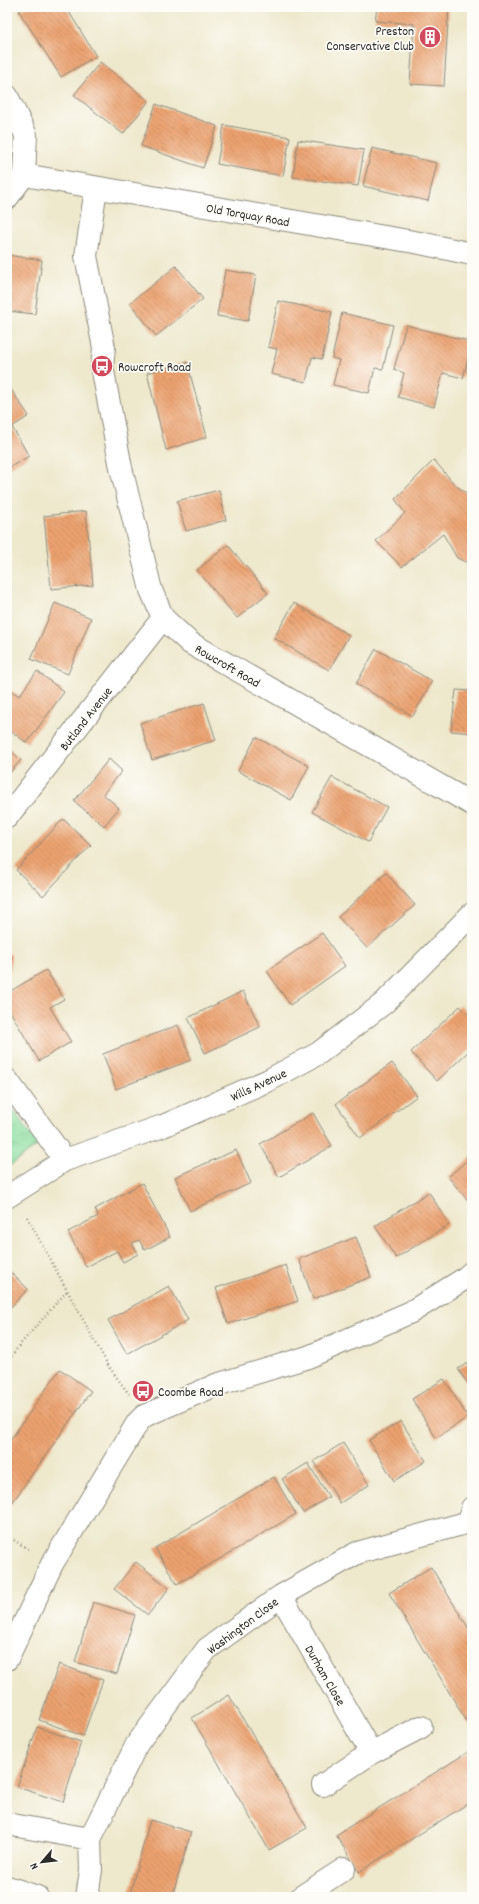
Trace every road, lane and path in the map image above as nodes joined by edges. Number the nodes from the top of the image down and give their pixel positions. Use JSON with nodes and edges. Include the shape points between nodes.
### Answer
{"nodes":[{"id":1,"x":7,"y":96,"type":"edge"},
{"id":2,"x":24,"y":175,"type":"junction"},
{"id":3,"x":96,"y":188,"type":"junction"},
{"id":4,"x":7,"y":198,"type":"edge"},
{"id":5,"x":472,"y":254,"type":"edge"},
{"id":6,"x":163,"y":618,"type":"junction"},
{"id":7,"x":472,"y":804,"type":"edge"},
{"id":8,"x":7,"y":817,"type":"edge"},
{"id":9,"x":472,"y":914,"type":"edge"},
{"id":10,"x":7,"y":1080,"type":"edge"},
{"id":11,"x":65,"y":1160,"type":"junction"},
{"id":12,"x":10,"y":1194,"type":"edge"},
{"id":13,"x":472,"y":1272,"type":"edge"},
{"id":14,"x":67,"y":1291,"type":"junction"},
{"id":15,"x":7,"y":1363,"type":"edge"},
{"id":16,"x":144,"y":1416,"type":"junction"},
{"id":17,"x":472,"y":1508,"type":"edge"},
{"id":18,"x":281,"y":1596,"type":"junction"},
{"id":19,"x":7,"y":1659,"type":"edge"},
{"id":20,"x":421,"y":1727,"type":"dead end"},
{"id":21,"x":371,"y":1754,"type":"junction"},
{"id":22,"x":323,"y":1785,"type":"dead end"},
{"id":23,"x":7,"y":1824,"type":"edge"},
{"id":24,"x":90,"y":1839,"type":"junction"},
{"id":25,"x":344,"y":1869,"type":"dead end"},
{"id":26,"x":7,"y":1887,"type":"edge"},
{"id":27,"x":37,"y":1897,"type":"edge"},
{"id":28,"x":87,"y":1897,"type":"edge"},
{"id":29,"x":301,"y":1897,"type":"edge"}],
"edges":[{"from":1,"to":2,"type":"street","via":[[26,135]]},
{"from":2,"to":3,"type":"street","name":"Old Torquay Road"},
{"from":2,"to":4,"type":"street"},
{"from":3,"to":5,"type":"street","name":"Old Torquay Road"},
{"from":3,"to":6,"type":"street","name":"Rowcroft Road","via":[[86,256],[104,348],[102,366],[121,468],[151,590]]},
{"from":6,"to":7,"type":"street","name":"Rowcroft Road","via":[[190,643]]},
{"from":6,"to":8,"type":"street","name":"Butland Avenue"},
{"from":9,"to":11,"type":"street","name":"Wills Avenue","via":[[384,1003],[319,1053],[269,1080],[163,1126]]},
{"from":10,"to":11,"type":"street"},
{"from":11,"to":12,"type":"street","name":"Wills Avenue"},
{"from":12,"to":14,"type":"path"},
{"from":13,"to":16,"type":"street","via":[[411,1312],[308,1357],[216,1385]]},
{"from":14,"to":15,"type":"path"},
{"from":14,"to":16,"type":"path","via":[[109,1367]]},
{"from":16,"to":19,"type":"street","via":[[52,1564]]},
{"from":17,"to":18,"type":"street","name":"Washington Close","via":[[469,1522],[357,1553]]},
{"from":18,"to":21,"type":"street","name":"Durham Close"},
{"from":18,"to":24,"type":"street","name":"Washington Close","via":[[207,1649],[137,1744]]},
{"from":20,"to":21,"type":"street"},
{"from":21,"to":22,"type":"street"},
{"from":23,"to":24,"type":"street"},
{"from":24,"to":28,"type":"street","name":"Washington Close","via":[[91,1870]]},
{"from":25,"to":29,"type":"street"},
{"from":26,"to":27,"type":"street"}]}
